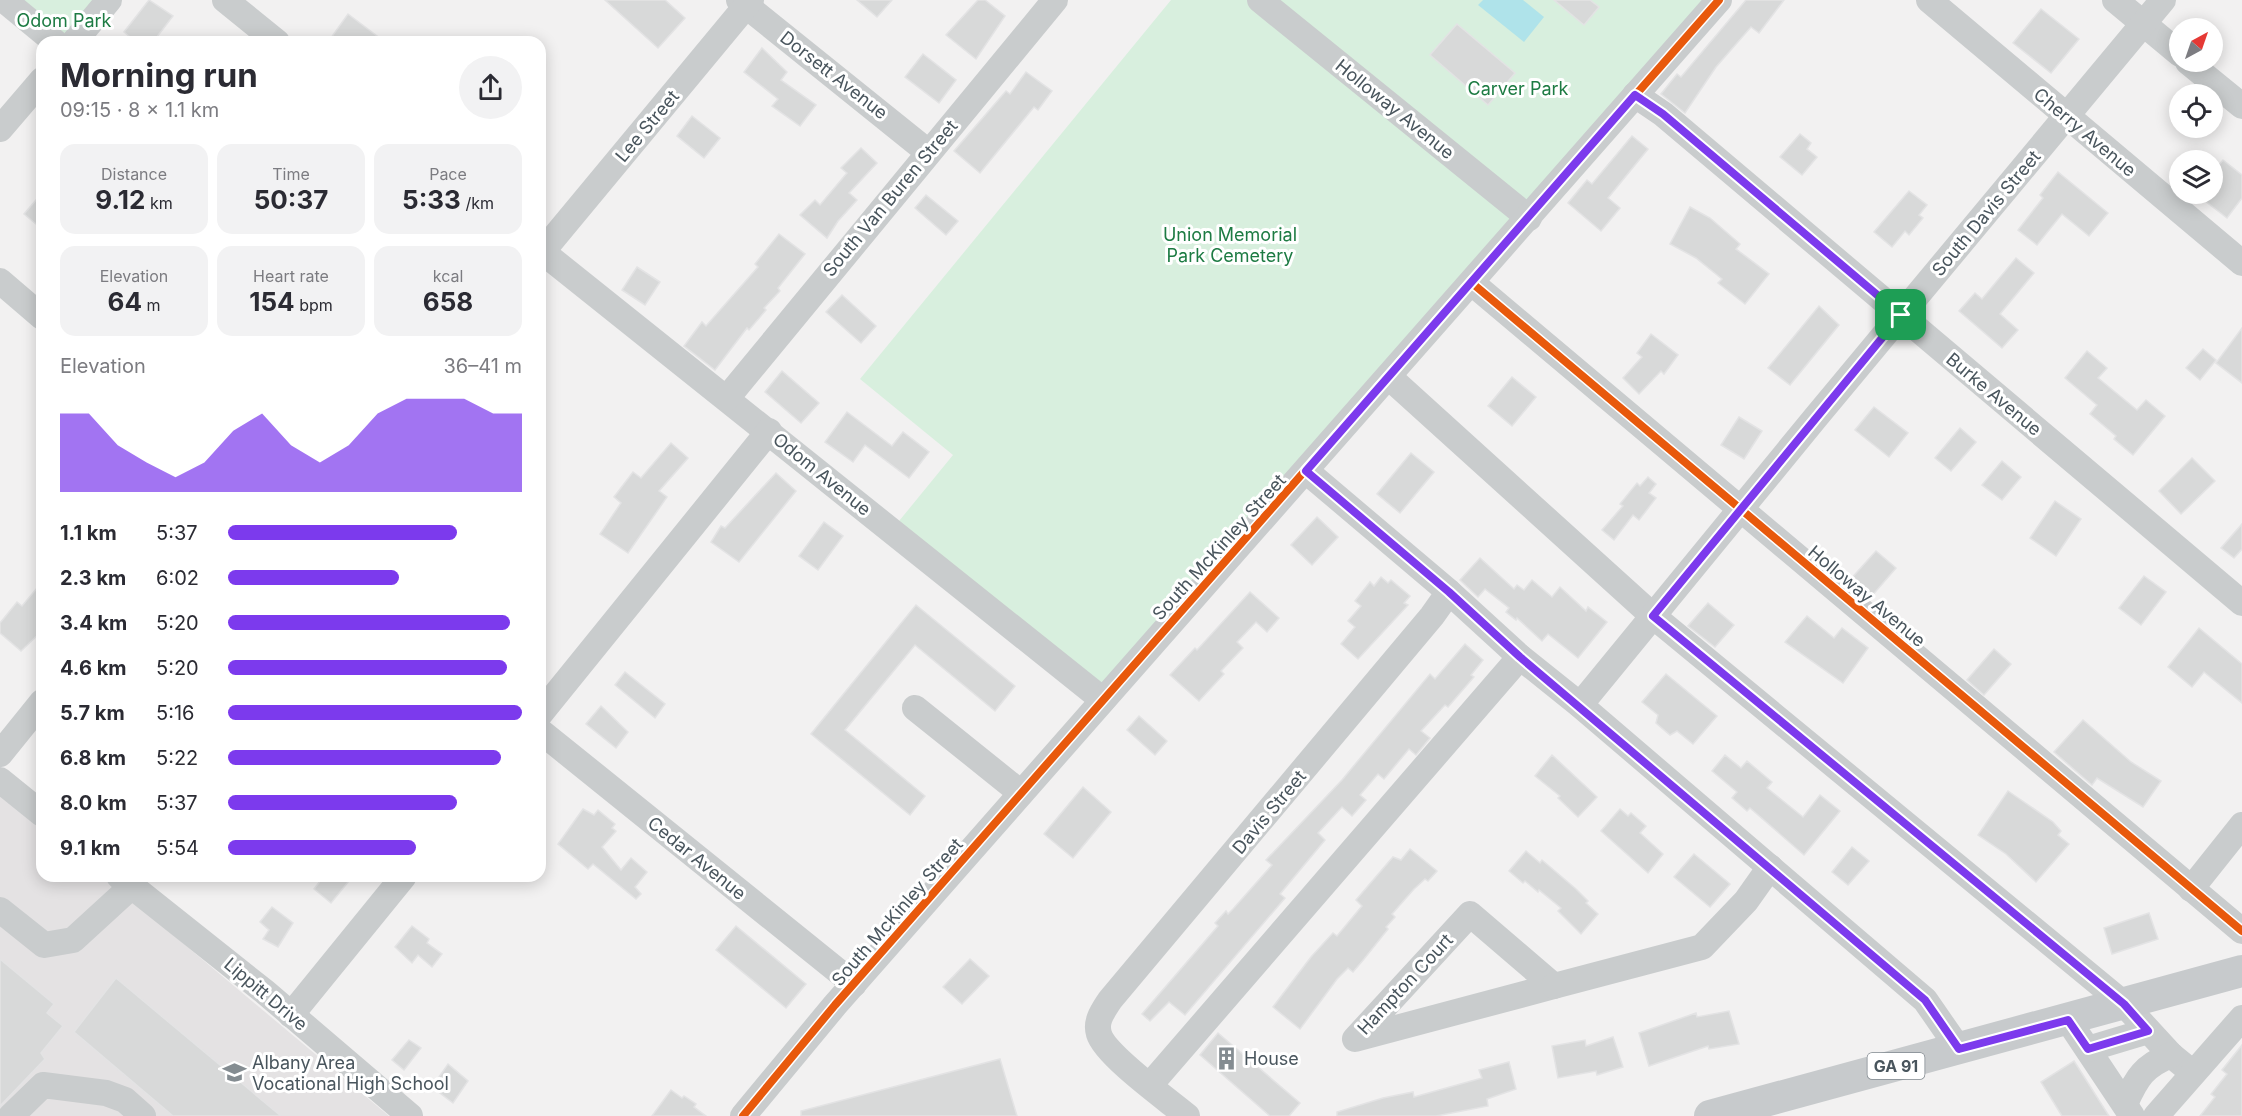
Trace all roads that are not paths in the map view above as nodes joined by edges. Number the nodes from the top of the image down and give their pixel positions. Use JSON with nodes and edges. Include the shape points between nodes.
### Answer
{"nodes":[{"id":1,"x":4,"y":0,"type":"edge"},
{"id":2,"x":109,"y":0,"type":"edge"},
{"id":3,"x":225,"y":0,"type":"edge"},
{"id":4,"x":1055,"y":0,"type":"edge"},
{"id":5,"x":1260,"y":0,"type":"edge"},
{"id":6,"x":1719,"y":0,"type":"edge"},
{"id":7,"x":1929,"y":0,"type":"edge"},
{"id":8,"x":2115,"y":0,"type":"edge"},
{"id":9,"x":2163,"y":0,"type":"edge"},
{"id":10,"x":745,"y":2,"type":"edge"},
{"id":11,"x":2143,"y":24,"type":"junction"},
{"id":12,"x":48,"y":36,"type":"edge"},
{"id":13,"x":79,"y":36,"type":"edge"},
{"id":14,"x":270,"y":36,"type":"edge"},
{"id":15,"x":2169,"y":45,"type":"edge"},
{"id":16,"x":2200,"y":72,"type":"edge"},
{"id":17,"x":36,"y":87,"type":"edge"},
{"id":18,"x":1635,"y":95,"type":"junction"},
{"id":19,"x":2242,"y":106,"type":"edge"},
{"id":20,"x":2066,"y":117,"type":"junction"},
{"id":21,"x":0,"y":129,"type":"edge"},
{"id":22,"x":928,"y":152,"type":"junction"},
{"id":23,"x":1529,"y":218,"type":"junction"},
{"id":24,"x":546,"y":245,"type":"edge"},
{"id":25,"x":546,"y":255,"type":"edge"},
{"id":26,"x":2242,"y":263,"type":"edge"},
{"id":27,"x":0,"y":282,"type":"edge"},
{"id":28,"x":1472,"y":284,"type":"junction"},
{"id":29,"x":36,"y":312,"type":"edge"},
{"id":30,"x":1901,"y":315,"type":"junction"},
{"id":31,"x":1389,"y":377,"type":"junction"},
{"id":32,"x":727,"y":398,"type":"junction"},
{"id":33,"x":769,"y":431,"type":"junction"},
{"id":34,"x":1306,"y":471,"type":"junction"},
{"id":35,"x":1740,"y":508,"type":"junction"},
{"id":36,"x":1449,"y":592,"type":"junction"},
{"id":37,"x":2242,"y":603,"type":"edge"},
{"id":38,"x":1653,"y":616,"type":"junction"},
{"id":39,"x":1520,"y":657,"type":"junction"},
{"id":40,"x":1103,"y":700,"type":"junction"},
{"id":41,"x":1580,"y":705,"type":"junction"},
{"id":42,"x":546,"y":707,"type":"edge"},
{"id":43,"x":915,"y":708,"type":"dead end"},
{"id":44,"x":36,"y":709,"type":"edge"},
{"id":45,"x":546,"y":736,"type":"edge"},
{"id":46,"x":0,"y":754,"type":"edge"},
{"id":47,"x":0,"y":780,"type":"edge"},
{"id":48,"x":1021,"y":793,"type":"junction"},
{"id":49,"x":36,"y":808,"type":"edge"},
{"id":50,"x":2242,"y":825,"type":"edge"},
{"id":51,"x":1770,"y":867,"type":"junction"},
{"id":52,"x":125,"y":882,"type":"edge"},
{"id":53,"x":127,"y":882,"type":"edge"},
{"id":54,"x":399,"y":882,"type":"edge"},
{"id":55,"x":2191,"y":889,"type":"junction"},
{"id":56,"x":0,"y":910,"type":"edge"},
{"id":57,"x":2242,"y":931,"type":"edge"},
{"id":58,"x":2242,"y":971,"type":"edge"},
{"id":59,"x":854,"y":984,"type":"junction"},
{"id":60,"x":1554,"y":986,"type":"junction"},
{"id":61,"x":2124,"y":1004,"type":"junction"},
{"id":62,"x":291,"y":1015,"type":"junction"},
{"id":63,"x":2242,"y":1018,"type":"edge"},
{"id":64,"x":2068,"y":1020,"type":"junction"},
{"id":65,"x":2148,"y":1031,"type":"junction"},
{"id":66,"x":1959,"y":1049,"type":"junction"},
{"id":67,"x":2088,"y":1049,"type":"junction"},
{"id":68,"x":2171,"y":1055,"type":"junction"},
{"id":69,"x":2193,"y":1073,"type":"junction"},
{"id":70,"x":1150,"y":1085,"type":"junction"},
{"id":71,"x":2129,"y":1110,"type":"edge"},
{"id":72,"x":11,"y":1116,"type":"edge"},
{"id":73,"x":143,"y":1116,"type":"edge"},
{"id":74,"x":410,"y":1116,"type":"edge"},
{"id":75,"x":743,"y":1116,"type":"edge"},
{"id":76,"x":1187,"y":1116,"type":"edge"},
{"id":77,"x":1710,"y":1116,"type":"edge"},
{"id":78,"x":2156,"y":1116,"type":"edge"}],
"edges":[{"from":1,"to":12,"type":"street"},
{"from":2,"to":13,"type":"street"},
{"from":3,"to":14,"type":"street"},
{"from":4,"to":22,"type":"street","name":"South Van Buren Street"},
{"from":5,"to":23,"type":"street","name":"Holloway Avenue"},
{"from":6,"to":18,"type":"street","name":"South McKinley Street"},
{"from":7,"to":20,"type":"street","name":"Cherry Avenue"},
{"from":8,"to":11,"type":"street"},
{"from":9,"to":11,"type":"street","name":"South Davis Street"},
{"from":10,"to":22,"type":"street","name":"Dorsett Avenue"},
{"from":10,"to":24,"type":"street","name":"Lee Street"},
{"from":11,"to":15,"type":"street"},
{"from":11,"to":20,"type":"street","name":"South Davis Street"},
{"from":16,"to":19,"type":"street"},
{"from":17,"to":21,"type":"street"},
{"from":18,"to":23,"type":"street","name":"South McKinley Street"},
{"from":18,"to":30,"type":"street","name":"Burke Avenue","via":[[1663,114]]},
{"from":20,"to":26,"type":"street","name":"Cherry Avenue"},
{"from":20,"to":30,"type":"street","name":"South Davis Street"},
{"from":22,"to":32,"type":"street","name":"South Van Buren Street"},
{"from":23,"to":28,"type":"street","name":"South McKinley Street"},
{"from":25,"to":32,"type":"street","name":"Odom Avenue"},
{"from":27,"to":29,"type":"street"},
{"from":28,"to":31,"type":"street","name":"South McKinley Street"},
{"from":28,"to":35,"type":"street","name":"Holloway Avenue"},
{"from":30,"to":35,"type":"street","name":"South Davis Street"},
{"from":30,"to":37,"type":"street","name":"Burke Avenue"},
{"from":31,"to":34,"type":"street","name":"South McKinley Street"},
{"from":31,"to":38,"type":"street"},
{"from":32,"to":33,"type":"street","name":"Odom Avenue"},
{"from":33,"to":40,"type":"street","name":"Odom Avenue"},
{"from":33,"to":42,"type":"street"},
{"from":34,"to":36,"type":"street"},
{"from":34,"to":40,"type":"street","name":"South McKinley Street"},
{"from":35,"to":38,"type":"street","name":"South Davis Street"},
{"from":35,"to":55,"type":"street","name":"Holloway Avenue"},
{"from":36,"to":39,"type":"street"},
{"from":36,"to":70,"type":"street","name":"Davis Street","via":[[1098,1019],[1099,1035],[1119,1059]]},
{"from":38,"to":41,"type":"street","name":"South Davis Street"},
{"from":38,"to":61,"type":"street"},
{"from":39,"to":41,"type":"street"},
{"from":39,"to":70,"type":"street"},
{"from":40,"to":48,"type":"street","name":"South McKinley Street"},
{"from":41,"to":51,"type":"street"},
{"from":43,"to":48,"type":"street"},
{"from":44,"to":46,"type":"street"},
{"from":45,"to":59,"type":"street","name":"Cedar Avenue"},
{"from":47,"to":49,"type":"street"},
{"from":48,"to":59,"type":"street","name":"South McKinley Street"},
{"from":50,"to":55,"type":"street"},
{"from":51,"to":60,"type":"street","name":"Hampton Court","via":[[1746,901],[1702,947]]},
{"from":51,"to":66,"type":"street","via":[[1925,1000]]},
{"from":52,"to":56,"type":"street","via":[[73,940],[44,945]]},
{"from":53,"to":62,"type":"street","name":"Lippitt Drive"},
{"from":54,"to":62,"type":"street"},
{"from":55,"to":57,"type":"street","name":"Holloway Avenue"},
{"from":58,"to":61,"type":"main road","number":"GA 91"},
{"from":59,"to":75,"type":"street","name":"South McKinley Street"},
{"from":60,"to":60,"type":"street","name":"Hampton Court","via":[[1402,1025],[1355,1039],[1470,914]]},
{"from":61,"to":64,"type":"main road","number":"GA 91"},
{"from":61,"to":65,"type":"street"},
{"from":62,"to":74,"type":"street","name":"Lippitt Drive"},
{"from":63,"to":69,"type":"street"},
{"from":64,"to":66,"type":"main road","number":"GA 91"},
{"from":64,"to":67,"type":"street"},
{"from":65,"to":67,"type":"street"},
{"from":65,"to":68,"type":"street"},
{"from":66,"to":77,"type":"main road","number":"GA 91"},
{"from":67,"to":71,"type":"street"},
{"from":68,"to":69,"type":"street"},
{"from":68,"to":71,"type":"street","via":[[2150,1064],[2134,1083]]},
{"from":69,"to":78,"type":"street"},
{"from":70,"to":76,"type":"street"},
{"from":72,"to":73,"type":"street","via":[[42,1085],[106,1093],[125,1100]]}]}
